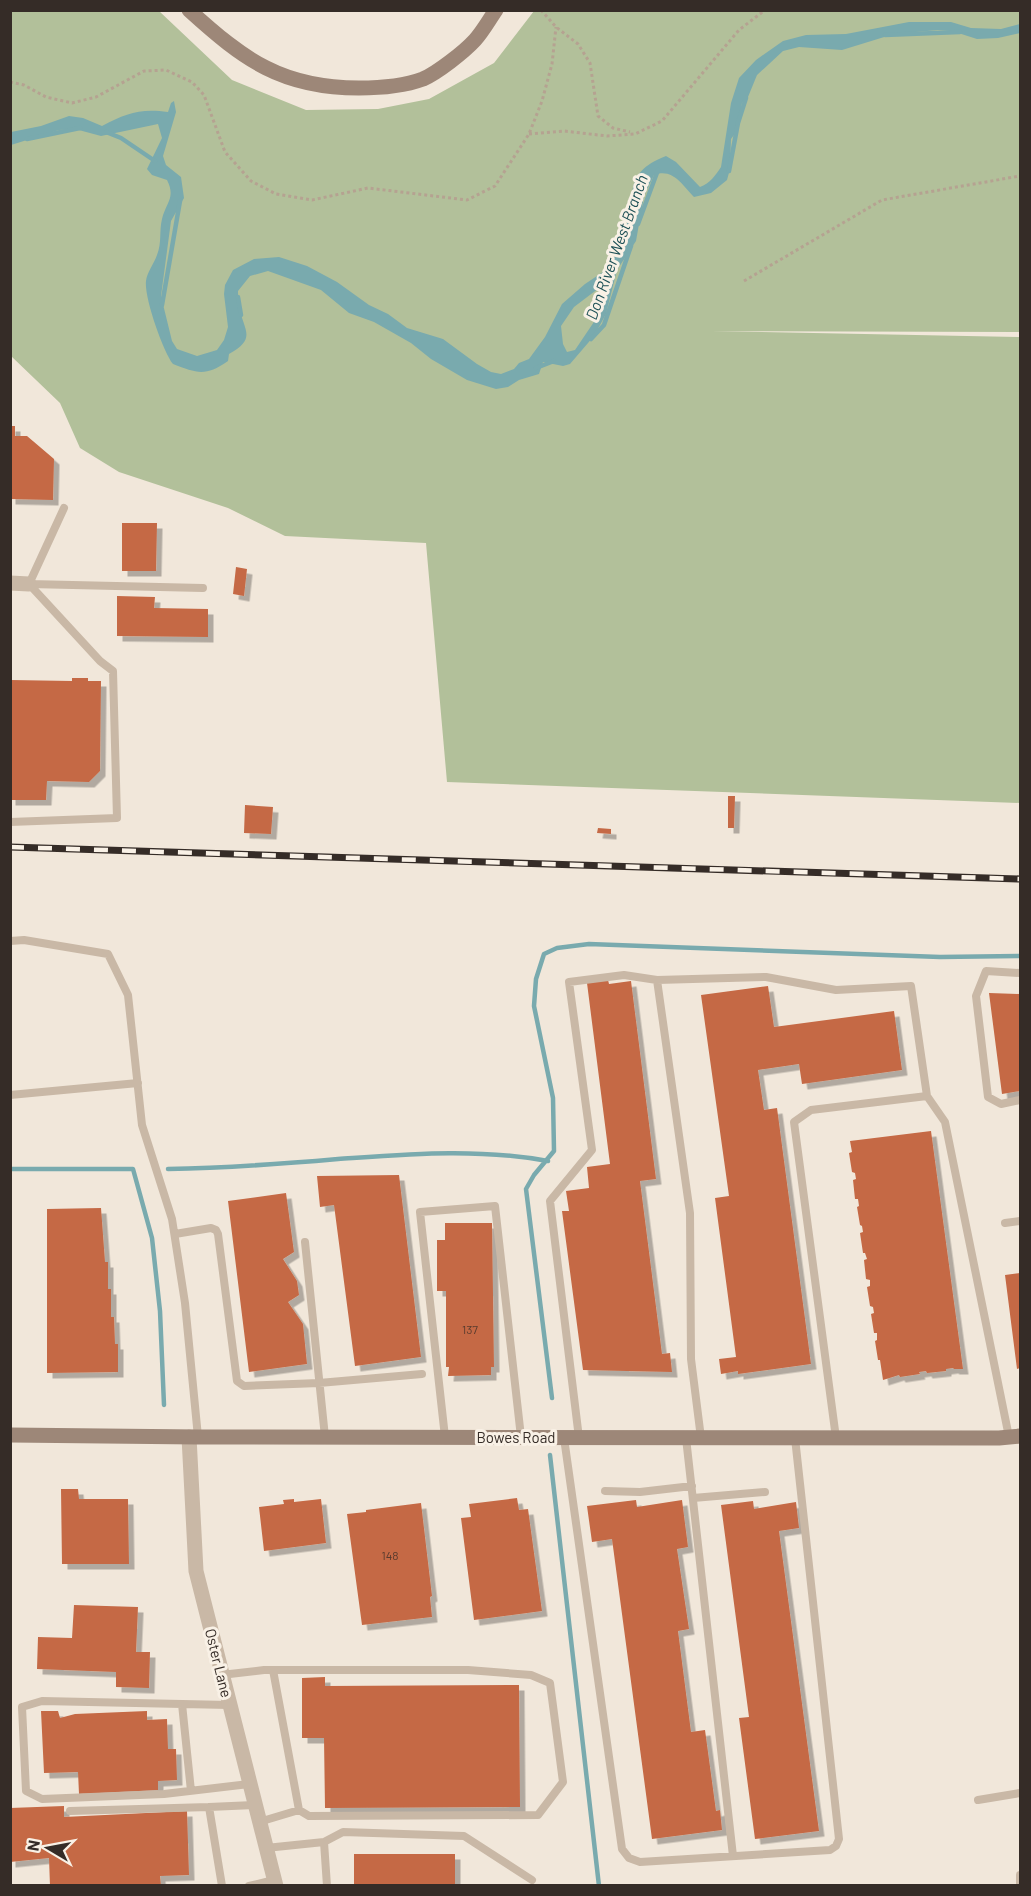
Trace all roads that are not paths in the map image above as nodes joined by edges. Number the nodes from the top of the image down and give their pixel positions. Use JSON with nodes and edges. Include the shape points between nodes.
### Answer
{"nodes":[{"id":1,"x":189,"y":10,"type":"edge"},
{"id":2,"x":496,"y":10,"type":"edge"},
{"id":3,"x":64,"y":508,"type":"dead end"},
{"id":4,"x":10,"y":583,"type":"edge"},
{"id":5,"x":29,"y":584,"type":"junction"},
{"id":6,"x":203,"y":588,"type":"dead end"},
{"id":7,"x":10,"y":822,"type":"edge"},
{"id":8,"x":10,"y":941,"type":"edge"},
{"id":9,"x":1020,"y":973,"type":"edge"},
{"id":10,"x":657,"y":980,"type":"junction"},
{"id":11,"x":138,"y":1083,"type":"junction"},
{"id":12,"x":10,"y":1095,"type":"edge"},
{"id":13,"x":927,"y":1095,"type":"junction"},
{"id":14,"x":1020,"y":1100,"type":"edge"},
{"id":15,"x":1020,"y":1221,"type":"edge"},
{"id":16,"x":1005,"y":1223,"type":"dead end"},
{"id":17,"x":175,"y":1234,"type":"junction"},
{"id":18,"x":305,"y":1242,"type":"dead end"},
{"id":19,"x":422,"y":1374,"type":"dead end"},
{"id":20,"x":320,"y":1383,"type":"junction"},
{"id":21,"x":10,"y":1435,"type":"edge"},
{"id":22,"x":194,"y":1437,"type":"junction"},
{"id":23,"x":326,"y":1437,"type":"junction"},
{"id":24,"x":445,"y":1437,"type":"junction"},
{"id":25,"x":521,"y":1437,"type":"junction"},
{"id":26,"x":1015,"y":1437,"type":"edge"},
{"id":27,"x":571,"y":1438,"type":"junction"},
{"id":28,"x":693,"y":1438,"type":"junction"},
{"id":29,"x":795,"y":1438,"type":"junction"},
{"id":30,"x":836,"y":1438,"type":"junction"},
{"id":31,"x":692,"y":1486,"type":"junction"},
{"id":32,"x":605,"y":1491,"type":"dead end"},
{"id":33,"x":765,"y":1492,"type":"dead end"},
{"id":34,"x":693,"y":1498,"type":"junction"},
{"id":35,"x":273,"y":1670,"type":"junction"},
{"id":36,"x":221,"y":1675,"type":"junction"},
{"id":37,"x":182,"y":1704,"type":"junction"},
{"id":38,"x":229,"y":1705,"type":"junction"},
{"id":39,"x":249,"y":1784,"type":"junction"},
{"id":40,"x":191,"y":1791,"type":"junction"},
{"id":41,"x":1020,"y":1793,"type":"edge"},
{"id":42,"x":978,"y":1800,"type":"dead end"},
{"id":43,"x":254,"y":1805,"type":"junction"},
{"id":44,"x":209,"y":1808,"type":"junction"},
{"id":45,"x":299,"y":1810,"type":"junction"},
{"id":46,"x":69,"y":1811,"type":"dead end"},
{"id":47,"x":259,"y":1822,"type":"junction"},
{"id":48,"x":324,"y":1842,"type":"junction"},
{"id":49,"x":266,"y":1848,"type":"junction"},
{"id":50,"x":732,"y":1856,"type":"junction"},
{"id":51,"x":1020,"y":1875,"type":"edge"},
{"id":52,"x":531,"y":1880,"type":"dead end"},
{"id":53,"x":275,"y":1883,"type":"edge"},
{"id":54,"x":222,"y":1886,"type":"edge"},
{"id":55,"x":249,"y":1886,"type":"edge"},
{"id":56,"x":327,"y":1886,"type":"edge"},
{"id":57,"x":1020,"y":1886,"type":"edge"}],
"edges":[{"from":1,"to":2,"type":"street","via":[[235,50],[294,80],[334,88],[379,88],[424,78],[475,41]]},
{"from":3,"to":5,"type":"lane"},
{"from":4,"to":5,"type":"street"},
{"from":5,"to":6,"type":"lane"},
{"from":5,"to":7,"type":"lane","via":[[113,672],[117,818]]},
{"from":8,"to":11,"type":"lane","via":[[108,954],[128,995]]},
{"from":9,"to":14,"type":"lane","via":[[986,971],[976,996],[988,1097],[1001,1104]]},
{"from":10,"to":13,"type":"lane","via":[[766,977],[836,990],[911,986]]},
{"from":10,"to":27,"type":"lane","via":[[624,975],[569,982],[592,1150],[550,1201]]},
{"from":10,"to":28,"type":"lane","via":[[690,1213]]},
{"from":11,"to":12,"type":"lane"},
{"from":11,"to":17,"type":"lane","via":[[142,1125]]},
{"from":13,"to":26,"type":"lane","via":[[945,1122]]},
{"from":13,"to":30,"type":"lane","via":[[811,1110],[794,1122]]},
{"from":15,"to":16,"type":"lane"},
{"from":17,"to":20,"type":"lane","via":[[211,1228],[218,1234],[237,1381],[250,1387]]},
{"from":17,"to":22,"type":"lane","via":[[185,1303]]},
{"from":18,"to":20,"type":"lane"},
{"from":19,"to":20,"type":"lane"},
{"from":20,"to":23,"type":"lane"},
{"from":21,"to":22,"type":"street","name":"Bowes Road"},
{"from":22,"to":23,"type":"street","name":"Bowes Road"},
{"from":22,"to":36,"type":"street","name":"Oster Lane","via":[[196,1571]]},
{"from":23,"to":24,"type":"street","name":"Bowes Road"},
{"from":24,"to":25,"type":"street","name":"Bowes Road"},
{"from":24,"to":25,"type":"lane","via":[[420,1212],[495,1206]]},
{"from":25,"to":27,"type":"street","name":"Bowes Road"},
{"from":26,"to":30,"type":"street","name":"Bowes Road"},
{"from":27,"to":28,"type":"street","name":"Bowes Road"},
{"from":27,"to":50,"type":"lane","via":[[622,1849],[629,1858],[640,1862]]},
{"from":28,"to":29,"type":"street","name":"Bowes Road"},
{"from":28,"to":31,"type":"lane"},
{"from":29,"to":30,"type":"street","name":"Bowes Road"},
{"from":29,"to":50,"type":"lane","via":[[839,1839],[831,1850]]},
{"from":31,"to":32,"type":"lane","via":[[640,1492]]},
{"from":31,"to":34,"type":"lane"},
{"from":33,"to":34,"type":"lane"},
{"from":34,"to":50,"type":"lane"},
{"from":35,"to":36,"type":"lane"},
{"from":35,"to":45,"type":"lane"},
{"from":35,"to":45,"type":"lane","via":[[468,1670],[531,1675],[550,1683],[563,1782],[538,1815],[309,1816]]},
{"from":36,"to":38,"type":"street","name":"Oster Lane"},
{"from":37,"to":38,"type":"lane"},
{"from":37,"to":40,"type":"lane"},
{"from":37,"to":40,"type":"lane","via":[[42,1701],[22,1707],[26,1791],[42,1799]]},
{"from":38,"to":39,"type":"street","name":"Oster Lane"},
{"from":39,"to":40,"type":"lane"},
{"from":39,"to":43,"type":"street","name":"Oster Lane"},
{"from":41,"to":42,"type":"lane"},
{"from":43,"to":44,"type":"lane"},
{"from":43,"to":47,"type":"street","name":"Oster Lane"},
{"from":44,"to":46,"type":"lane"},
{"from":44,"to":54,"type":"lane"},
{"from":45,"to":47,"type":"lane"},
{"from":47,"to":49,"type":"street","name":"Oster Lane"},
{"from":48,"to":49,"type":"lane"},
{"from":48,"to":52,"type":"lane","via":[[343,1832],[464,1836]]},
{"from":48,"to":56,"type":"lane"},
{"from":49,"to":53,"type":"street","name":"Oster Lane"},
{"from":51,"to":57,"type":"lane"},
{"from":53,"to":55,"type":"lane"}]}
